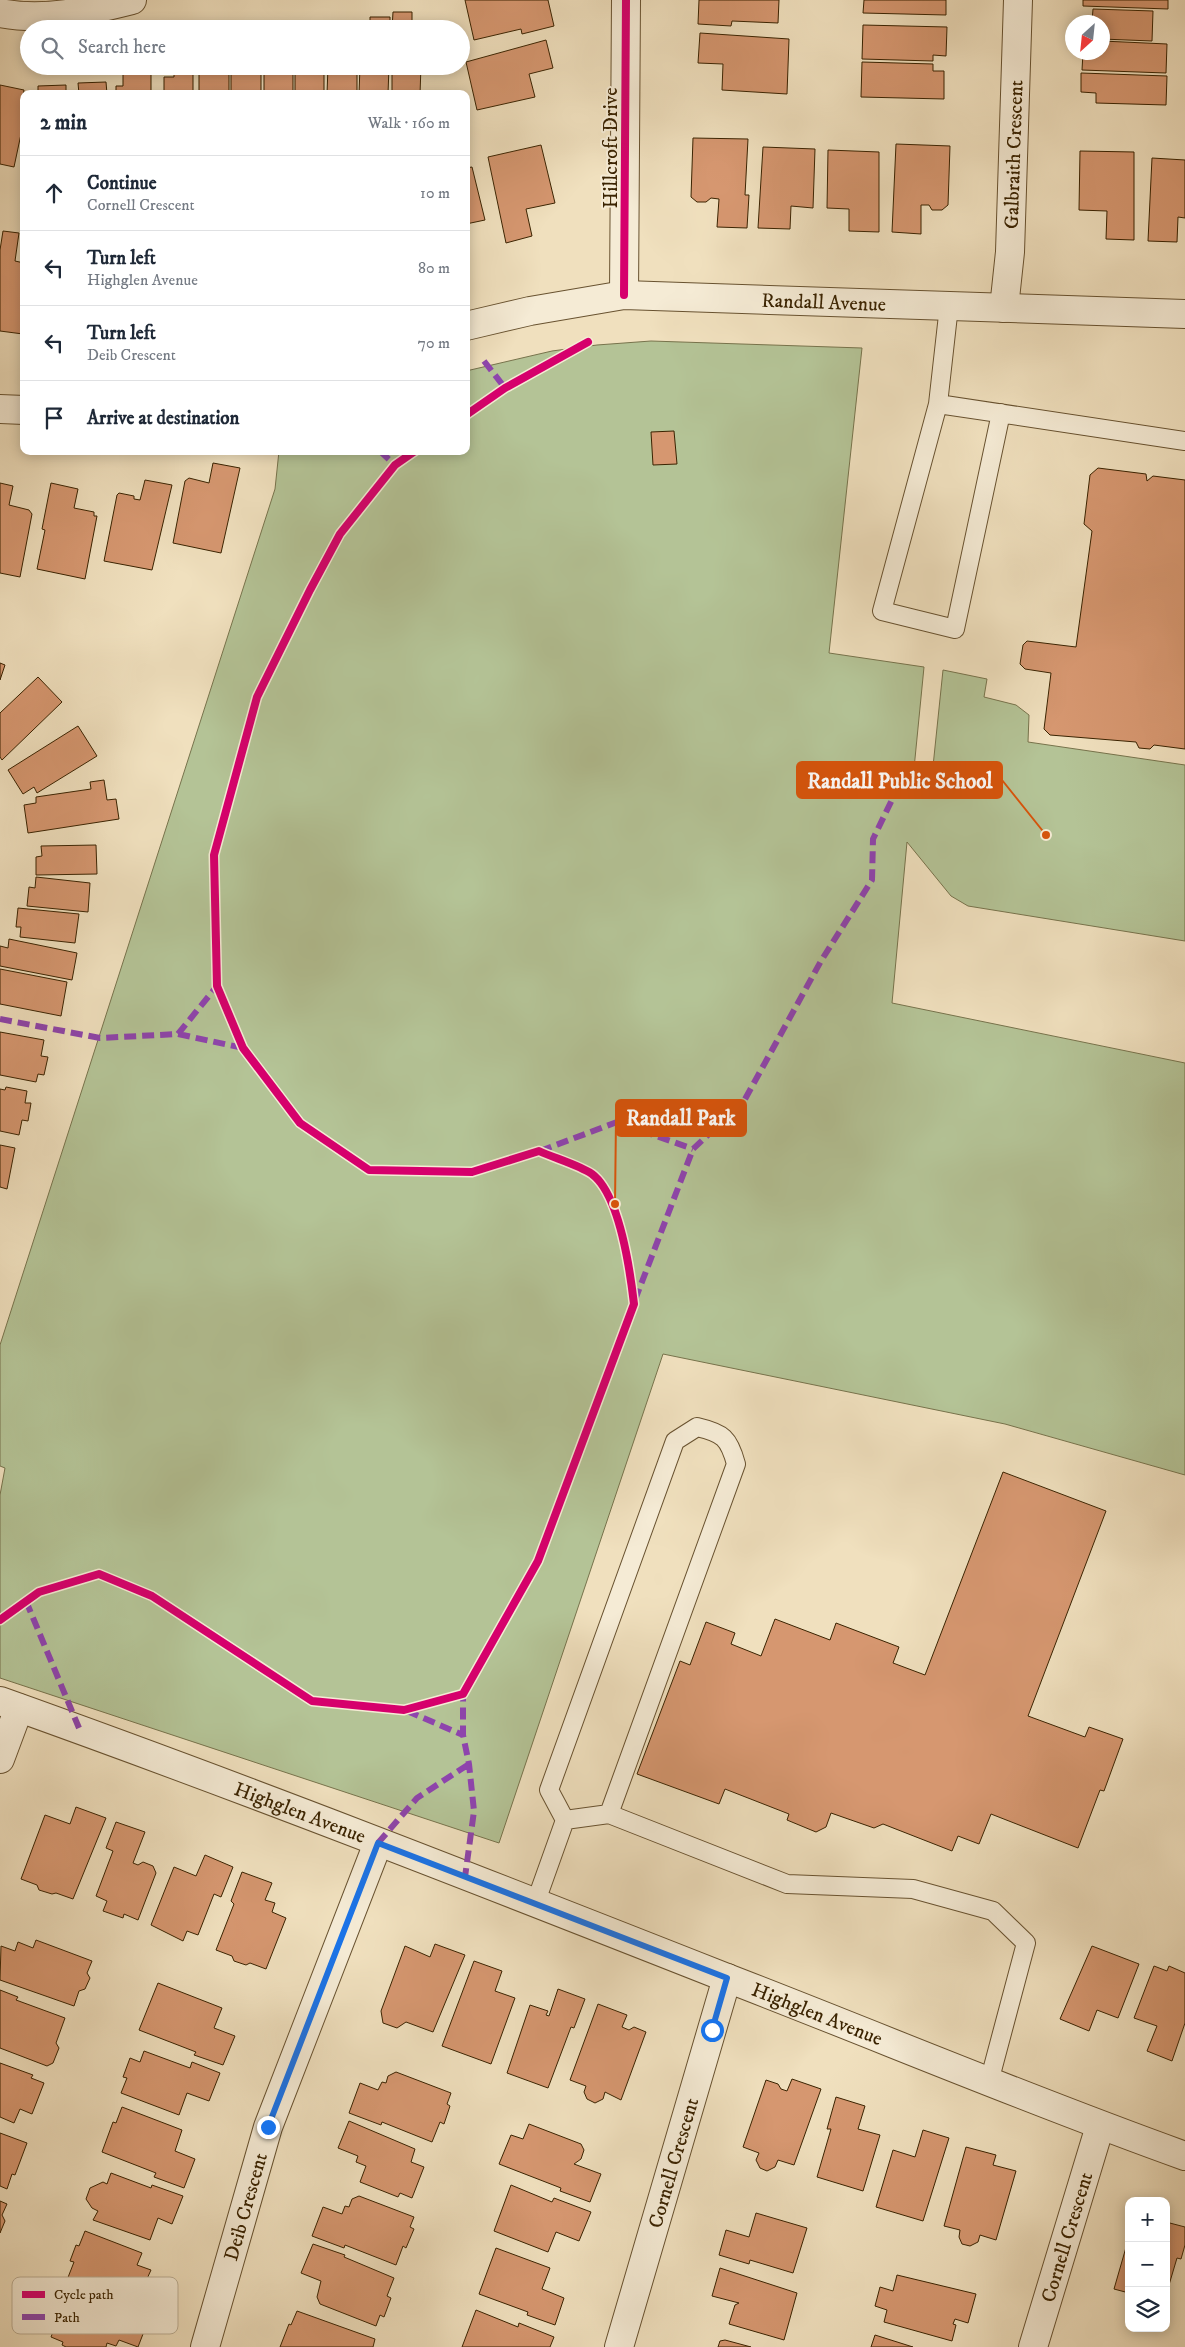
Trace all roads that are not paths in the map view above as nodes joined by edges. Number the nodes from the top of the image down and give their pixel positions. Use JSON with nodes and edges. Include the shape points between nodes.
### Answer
{"nodes":[{"id":1,"x":132,"y":0,"type":"edge"},
{"id":2,"x":626,"y":0,"type":"edge"},
{"id":3,"x":1018,"y":0,"type":"edge"},
{"id":4,"x":0,"y":13,"type":"edge"},
{"id":5,"x":624,"y":295,"type":"junction"},
{"id":6,"x":949,"y":306,"type":"junction"},
{"id":7,"x":1004,"y":308,"type":"junction"},
{"id":8,"x":1185,"y":314,"type":"edge"},
{"id":9,"x":470,"y":325,"type":"edge"},
{"id":10,"x":938,"y":404,"type":"junction"},
{"id":11,"x":0,"y":408,"type":"edge"},
{"id":12,"x":20,"y":410,"type":"edge"},
{"id":13,"x":1000,"y":413,"type":"junction"},
{"id":14,"x":1185,"y":441,"type":"edge"},
{"id":15,"x":10,"y":1704,"type":"edge"},
{"id":16,"x":0,"y":1759,"type":"edge"},
{"id":17,"x":608,"y":1814,"type":"junction"},
{"id":18,"x":565,"y":1820,"type":"junction"},
{"id":19,"x":378,"y":1843,"type":"junction"},
{"id":20,"x":535,"y":1904,"type":"junction"},
{"id":21,"x":727,"y":1978,"type":"junction"},
{"id":22,"x":989,"y":2082,"type":"junction"},
{"id":23,"x":1100,"y":2126,"type":"junction"},
{"id":24,"x":1185,"y":2156,"type":"edge"},
{"id":25,"x":205,"y":2347,"type":"edge"},
{"id":26,"x":619,"y":2347,"type":"edge"},
{"id":27,"x":1033,"y":2347,"type":"edge"}],
"edges":[{"from":1,"to":4,"type":"street","via":[[43,17]]},
{"from":2,"to":5,"type":"street","name":"Hillcroft Drive"},
{"from":3,"to":7,"type":"street","name":"Galbraith Crescent","via":[[1010,252]]},
{"from":5,"to":6,"type":"street","name":"Randall Avenue"},
{"from":5,"to":9,"type":"street","name":"Randall Avenue"},
{"from":6,"to":7,"type":"street","name":"Randall Avenue"},
{"from":6,"to":10,"type":"lane"},
{"from":7,"to":8,"type":"street","name":"Randall Avenue"},
{"from":10,"to":13,"type":"lane"},
{"from":10,"to":13,"type":"lane","via":[[882,610],[955,628]]},
{"from":11,"to":12,"type":"street"},
{"from":13,"to":14,"type":"lane"},
{"from":15,"to":16,"type":"street"},
{"from":15,"to":19,"type":"street","name":"Highglen Avenue"},
{"from":17,"to":18,"type":"lane"},
{"from":17,"to":18,"type":"lane","via":[[736,1464],[731,1445],[717,1432],[697,1427],[674,1441],[549,1790]]},
{"from":17,"to":22,"type":"lane","via":[[787,1884],[913,1889],[993,1911],[1026,1943]]},
{"from":18,"to":20,"type":"lane"},
{"from":19,"to":20,"type":"street","name":"Highglen Avenue"},
{"from":19,"to":25,"type":"street","name":"Deib Crescent","via":[[268,2127]]},
{"from":20,"to":21,"type":"street","name":"Highglen Avenue"},
{"from":21,"to":22,"type":"street","name":"Highglen Avenue"},
{"from":21,"to":26,"type":"street","name":"Cornell Crescent"},
{"from":22,"to":23,"type":"street","name":"Highglen Avenue"},
{"from":23,"to":24,"type":"street","name":"Highglen Avenue"},
{"from":23,"to":27,"type":"street","name":"Cornell Crescent"}]}
